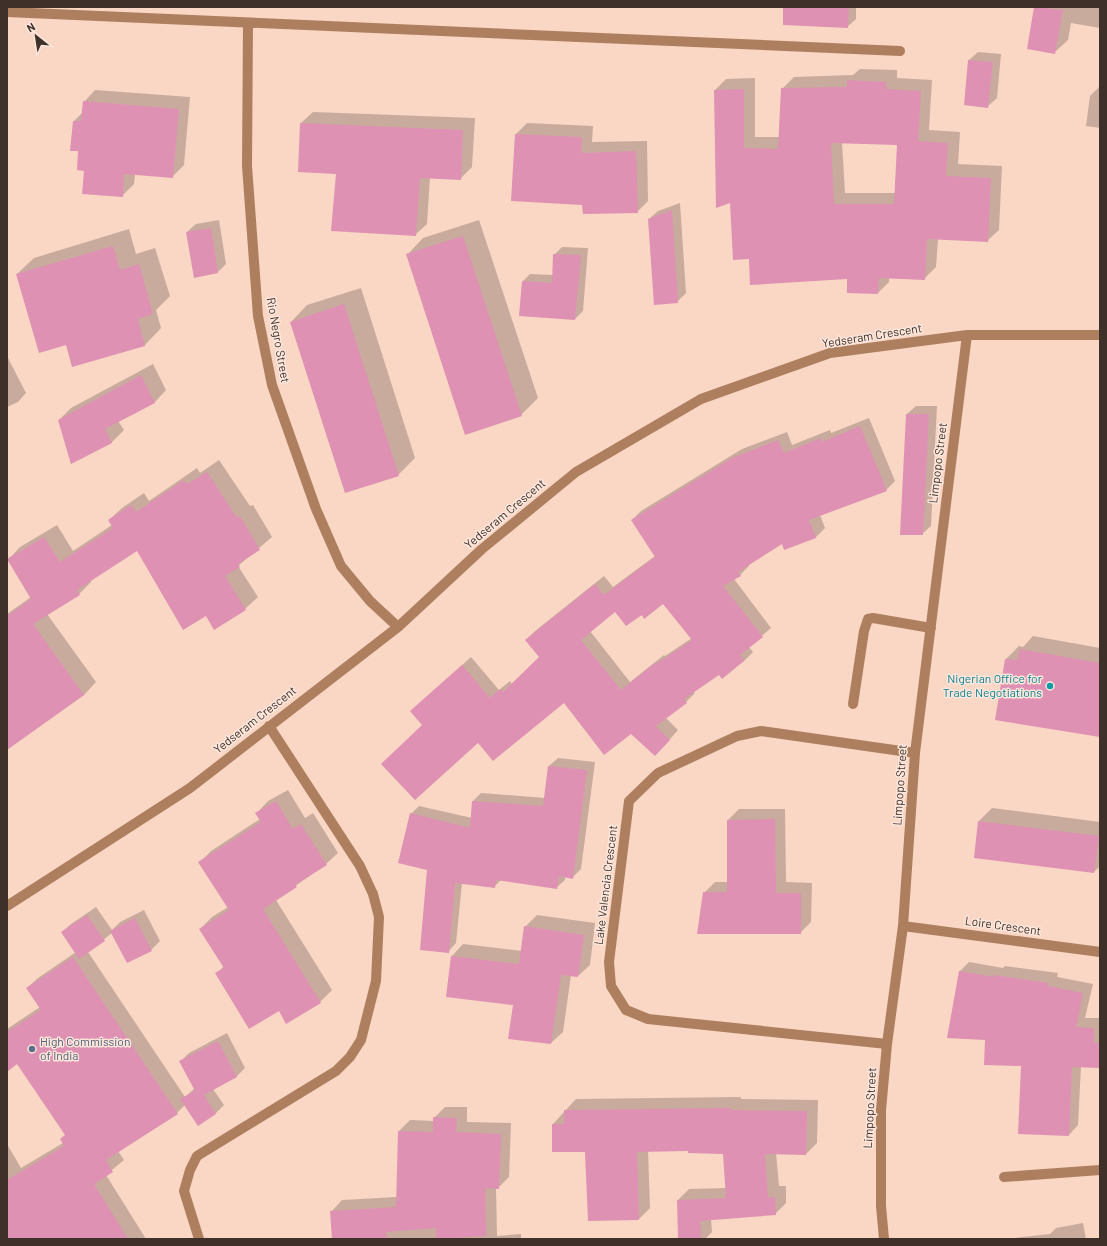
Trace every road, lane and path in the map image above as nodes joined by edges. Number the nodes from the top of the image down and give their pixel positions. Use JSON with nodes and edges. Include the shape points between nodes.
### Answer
{"nodes":[{"id":1,"x":7,"y":12,"type":"edge"},
{"id":2,"x":248,"y":22,"type":"junction"},
{"id":3,"x":900,"y":51,"type":"dead end"},
{"id":4,"x":967,"y":335,"type":"junction"},
{"id":5,"x":1100,"y":335,"type":"edge"},
{"id":6,"x":398,"y":627,"type":"junction"},
{"id":7,"x":931,"y":628,"type":"junction"},
{"id":8,"x":852,"y":704,"type":"dead end"},
{"id":9,"x":269,"y":726,"type":"junction"},
{"id":10,"x":915,"y":753,"type":"junction"},
{"id":11,"x":7,"y":906,"type":"edge"},
{"id":12,"x":903,"y":926,"type":"junction"},
{"id":13,"x":1100,"y":952,"type":"edge"},
{"id":14,"x":887,"y":1044,"type":"junction"},
{"id":15,"x":1100,"y":1170,"type":"edge"},
{"id":16,"x":1004,"y":1177,"type":"dead end"},
{"id":17,"x":199,"y":1239,"type":"edge"},
{"id":18,"x":884,"y":1239,"type":"edge"}],
"edges":[{"from":1,"to":2,"type":"street"},
{"from":2,"to":3,"type":"street"},
{"from":2,"to":6,"type":"street","name":"Rio Negro Street","via":[[247,166],[258,316],[272,385],[316,509],[341,566],[370,601]]},
{"from":4,"to":5,"type":"street","name":"Yedseram Crescent"},
{"from":4,"to":6,"type":"street","name":"Yedseram Crescent","via":[[830,353],[701,400],[576,472],[482,549]]},
{"from":4,"to":7,"type":"street","name":"Limpopo Street"},
{"from":6,"to":9,"type":"street","name":"Yedseram Crescent"},
{"from":7,"to":8,"type":"street","via":[[873,618],[868,620]]},
{"from":7,"to":10,"type":"street","name":"Limpopo Street"},
{"from":9,"to":11,"type":"street","name":"Yedseram Crescent","via":[[190,788]]},
{"from":9,"to":17,"type":"street","via":[[360,866],[373,894],[379,917],[376,981],[361,1040],[350,1057],[336,1071],[197,1156],[184,1191]]},
{"from":10,"to":12,"type":"street","name":"Limpopo Street"},
{"from":10,"to":14,"type":"street","name":"Lake Valencia Crescent","via":[[761,731],[737,736],[658,773],[629,801],[609,962],[611,986],[626,1010],[648,1019]]},
{"from":12,"to":13,"type":"street","name":"Loire Crescent"},
{"from":12,"to":14,"type":"street","name":"Limpopo Street"},
{"from":14,"to":18,"type":"street","name":"Limpopo Street","via":[[880,1110]]},
{"from":15,"to":16,"type":"street"}]}
